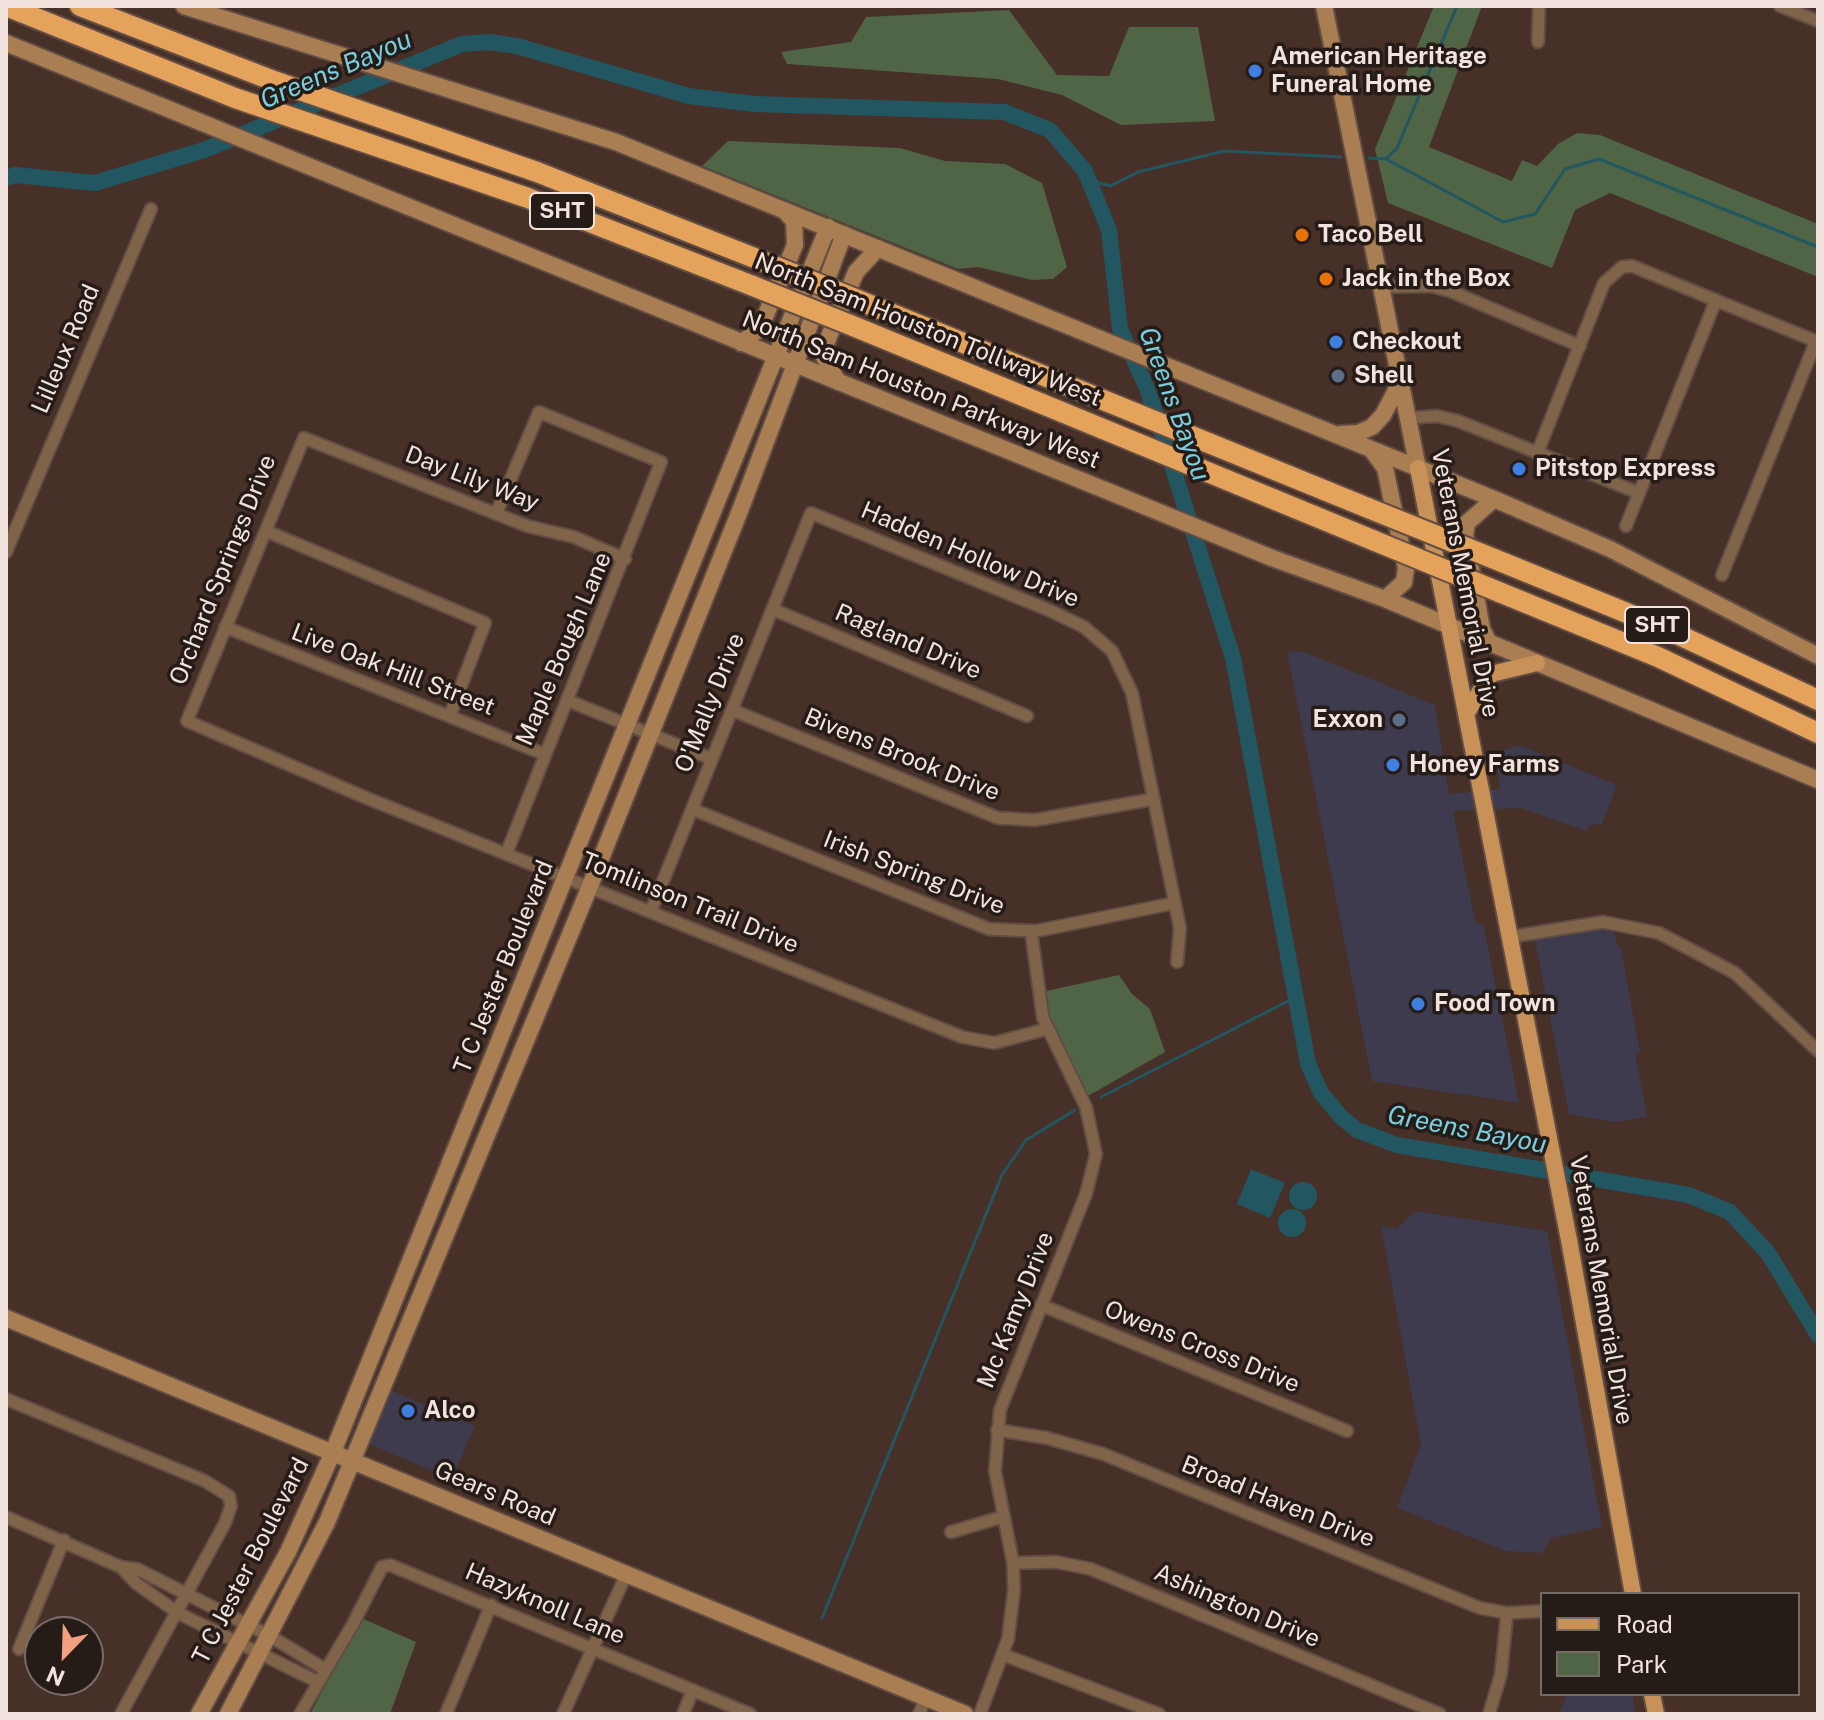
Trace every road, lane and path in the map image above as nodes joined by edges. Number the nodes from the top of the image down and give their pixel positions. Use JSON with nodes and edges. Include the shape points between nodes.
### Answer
{"nodes":[{"id":1,"x":6,"y":6,"type":"edge"},
{"id":2,"x":184,"y":6,"type":"edge"},
{"id":3,"x":1324,"y":6,"type":"edge"},
{"id":4,"x":1539,"y":6,"type":"edge"},
{"id":5,"x":1780,"y":6,"type":"edge"},
{"id":6,"x":84,"y":7,"type":"edge"},
{"id":7,"x":1818,"y":21,"type":"edge"},
{"id":8,"x":1538,"y":42,"type":"dead end"},
{"id":9,"x":6,"y":43,"type":"edge"},
{"id":10,"x":151,"y":209,"type":"dead end"},
{"id":11,"x":784,"y":210,"type":"junction"},
{"id":12,"x":828,"y":227,"type":"junction"},
{"id":13,"x":844,"y":234,"type":"junction"},
{"id":14,"x":878,"y":248,"type":"junction"},
{"id":15,"x":1382,"y":287,"type":"junction"},
{"id":16,"x":1716,"y":300,"type":"junction"},
{"id":17,"x":1817,"y":342,"type":"edge"},
{"id":18,"x":741,"y":343,"type":"junction"},
{"id":19,"x":1580,"y":346,"type":"junction"},
{"id":20,"x":776,"y":357,"type":"junction"},
{"id":21,"x":793,"y":364,"type":"junction"},
{"id":22,"x":1401,"y":381,"type":"junction"},
{"id":23,"x":838,"y":382,"type":"junction"},
{"id":24,"x":1408,"y":418,"type":"junction"},
{"id":25,"x":1336,"y":435,"type":"junction"},
{"id":26,"x":304,"y":438,"type":"joint"},
{"id":27,"x":1370,"y":449,"type":"junction"},
{"id":28,"x":1537,"y":454,"type":"junction"},
{"id":29,"x":1418,"y":468,"type":"junction"},
{"id":30,"x":1639,"y":493,"type":"junction"},
{"id":31,"x":1494,"y":499,"type":"junction"},
{"id":32,"x":811,"y":513,"type":"joint"},
{"id":33,"x":496,"y":514,"type":"junction"},
{"id":34,"x":1626,"y":526,"type":"dead end"},
{"id":35,"x":266,"y":531,"type":"junction"},
{"id":36,"x":6,"y":552,"type":"edge"},
{"id":37,"x":625,"y":559,"type":"junction"},
{"id":38,"x":1722,"y":575,"type":"dead end"},
{"id":39,"x":687,"y":580,"type":"junction"},
{"id":40,"x":709,"y":589,"type":"junction"},
{"id":41,"x":1385,"y":599,"type":"junction"},
{"id":42,"x":772,"y":609,"type":"junction"},
{"id":43,"x":1449,"y":626,"type":"junction"},
{"id":44,"x":225,"y":627,"type":"junction"},
{"id":45,"x":1489,"y":643,"type":"junction"},
{"id":46,"x":1818,"y":656,"type":"edge"},
{"id":47,"x":1537,"y":663,"type":"junction"},
{"id":48,"x":1818,"y":700,"type":"edge"},
{"id":49,"x":569,"y":701,"type":"junction"},
{"id":50,"x":732,"y":710,"type":"junction"},
{"id":51,"x":1466,"y":714,"type":"junction"},
{"id":52,"x":450,"y":715,"type":"junction"},
{"id":53,"x":1027,"y":716,"type":"dead end"},
{"id":54,"x":187,"y":721,"type":"joint"},
{"id":55,"x":628,"y":725,"type":"junction"},
{"id":56,"x":1818,"y":733,"type":"edge"},
{"id":57,"x":650,"y":734,"type":"junction"},
{"id":58,"x":544,"y":754,"type":"junction"},
{"id":59,"x":712,"y":759,"type":"junction"},
{"id":60,"x":1818,"y":780,"type":"edge"},
{"id":61,"x":1154,"y":799,"type":"junction"},
{"id":62,"x":692,"y":809,"type":"junction"},
{"id":63,"x":507,"y":852,"type":"junction"},
{"id":64,"x":567,"y":877,"type":"junction"},
{"id":65,"x":590,"y":886,"type":"junction"},
{"id":66,"x":1175,"y":903,"type":"junction"},
{"id":67,"x":651,"y":911,"type":"junction"},
{"id":68,"x":1031,"y":931,"type":"junction"},
{"id":69,"x":1509,"y":937,"type":"junction"},
{"id":70,"x":1177,"y":962,"type":"dead end"},
{"id":71,"x":1047,"y":1029,"type":"junction"},
{"id":72,"x":1818,"y":1051,"type":"edge"},
{"id":73,"x":470,"y":1113,"type":"junction"},
{"id":74,"x":493,"y":1123,"type":"junction"},
{"id":75,"x":393,"y":1304,"type":"junction"},
{"id":76,"x":1041,"y":1305,"type":"junction"},
{"id":77,"x":414,"y":1312,"type":"junction"},
{"id":78,"x":6,"y":1318,"type":"edge"},
{"id":79,"x":6,"y":1399,"type":"edge"},
{"id":80,"x":997,"y":1430,"type":"junction"},
{"id":81,"x":1347,"y":1431,"type":"dead end"},
{"id":82,"x":333,"y":1452,"type":"junction"},
{"id":83,"x":353,"y":1460,"type":"junction"},
{"id":84,"x":6,"y":1517,"type":"edge"},
{"id":85,"x":1002,"y":1517,"type":"junction"},
{"id":86,"x":951,"y":1532,"type":"dead end"},
{"id":87,"x":64,"y":1540,"type":"junction"},
{"id":88,"x":1013,"y":1563,"type":"junction"},
{"id":89,"x":121,"y":1567,"type":"junction"},
{"id":90,"x":626,"y":1575,"type":"junction"},
{"id":91,"x":1631,"y":1592,"type":"edge"},
{"id":92,"x":188,"y":1594,"type":"junction"},
{"id":93,"x":491,"y":1605,"type":"junction"},
{"id":94,"x":1540,"y":1611,"type":"edge"},
{"id":95,"x":178,"y":1613,"type":"junction"},
{"id":96,"x":1507,"y":1613,"type":"junction"},
{"id":97,"x":246,"y":1625,"type":"junction"},
{"id":98,"x":270,"y":1636,"type":"junction"},
{"id":99,"x":237,"y":1643,"type":"junction"},
{"id":100,"x":19,"y":1649,"type":"dead end"},
{"id":101,"x":594,"y":1649,"type":"junction"},
{"id":102,"x":260,"y":1654,"type":"junction"},
{"id":103,"x":1004,"y":1655,"type":"junction"},
{"id":104,"x":326,"y":1670,"type":"junction"},
{"id":105,"x":318,"y":1682,"type":"junction"},
{"id":106,"x":693,"y":1690,"type":"junction"},
{"id":107,"x":926,"y":1698,"type":"junction"},
{"id":108,"x":121,"y":1714,"type":"edge"},
{"id":109,"x":199,"y":1714,"type":"edge"},
{"id":110,"x":228,"y":1714,"type":"edge"},
{"id":111,"x":300,"y":1714,"type":"edge"},
{"id":112,"x":446,"y":1714,"type":"edge"},
{"id":113,"x":563,"y":1714,"type":"edge"},
{"id":114,"x":683,"y":1714,"type":"edge"},
{"id":115,"x":750,"y":1714,"type":"edge"},
{"id":116,"x":919,"y":1714,"type":"edge"},
{"id":117,"x":965,"y":1714,"type":"edge"},
{"id":118,"x":980,"y":1714,"type":"edge"},
{"id":119,"x":1159,"y":1714,"type":"edge"},
{"id":120,"x":1440,"y":1714,"type":"edge"},
{"id":121,"x":1489,"y":1714,"type":"edge"}],
"edges":[{"from":1,"to":56,"type":"highway","name":"North Sam Houston Tollway West","number":"SHT","bridge":true,"via":[[235,98],[528,198],[853,326],[1658,657]]},
{"from":2,"to":11,"type":"main road","via":[[616,142]]},
{"from":3,"to":15,"type":"main road","name":"Veterans Memorial Drive"},
{"from":4,"to":8,"type":"street"},
{"from":5,"to":7,"type":"street"},
{"from":6,"to":48,"type":"highway","name":"North Sam Houston Tollway West","number":"SHT","bridge":true,"via":[[274,81],[537,172],[762,261],[1666,629]]},
{"from":9,"to":18,"type":"main road","name":"North Sam Houston Parkway West"},
{"from":10,"to":36,"type":"street","name":"Lilleux Road"},
{"from":11,"to":12,"type":"main road"},
{"from":11,"to":18,"type":"main road","via":[[794,221],[795,245],[758,330]]},
{"from":12,"to":13,"type":"main road"},
{"from":12,"to":20,"type":"main road","name":"T C Jester Boulevard"},
{"from":13,"to":14,"type":"main road"},
{"from":13,"to":21,"type":"main road","name":"T C Jester Boulevard"},
{"from":14,"to":23,"type":"main road","via":[[856,272],[827,341],[823,355]]},
{"from":14,"to":25,"type":"main road"},
{"from":15,"to":19,"type":"street","via":[[1450,291]]},
{"from":15,"to":22,"type":"main road","name":"Veterans Memorial Drive"},
{"from":16,"to":17,"type":"street"},
{"from":16,"to":19,"type":"street","via":[[1632,266],[1614,270]]},
{"from":16,"to":30,"type":"street"},
{"from":17,"to":38,"type":"street"},
{"from":18,"to":20,"type":"main road","name":"North Sam Houston Parkway West"},
{"from":19,"to":28,"type":"street"},
{"from":20,"to":21,"type":"main road","name":"North Sam Houston Parkway West"},
{"from":20,"to":39,"type":"main road","name":"T C Jester Boulevard"},
{"from":21,"to":23,"type":"main road","name":"North Sam Houston Parkway West"},
{"from":21,"to":40,"type":"main road","name":"T C Jester Boulevard"},
{"from":22,"to":24,"type":"main road","name":"Veterans Memorial Drive"},
{"from":22,"to":25,"type":"main road","via":[[1372,427]]},
{"from":23,"to":41,"type":"main road","name":"North Sam Houston Parkway West"},
{"from":24,"to":28,"type":"street","via":[[1458,421]]},
{"from":24,"to":29,"type":"main road","name":"Veterans Memorial Drive"},
{"from":25,"to":27,"type":"main road"},
{"from":26,"to":33,"type":"street","name":"Day Lily Way"},
{"from":26,"to":35,"type":"street","name":"Orchard Springs Drive"},
{"from":27,"to":29,"type":"main road"},
{"from":27,"to":41,"type":"main road","via":[[1385,468],[1406,568],[1404,582]]},
{"from":28,"to":30,"type":"street"},
{"from":29,"to":31,"type":"main road"},
{"from":29,"to":43,"type":"main road","name":"Veterans Memorial Drive"},
{"from":30,"to":34,"type":"street"},
{"from":31,"to":45,"type":"main road","via":[[1467,523],[1465,535]]},
{"from":31,"to":46,"type":"main road","via":[[1610,549]]},
{"from":32,"to":42,"type":"street","name":"O'Mally Drive"},
{"from":32,"to":61,"type":"street","name":"Hadden Hollow Drive","via":[[1084,627],[1106,644],[1121,666]]},
{"from":33,"to":37,"type":"street","name":"Day Lily Way"},
{"from":33,"to":37,"type":"street","name":"Maple Bough Lane","via":[[539,412],[661,462]]},
{"from":35,"to":44,"type":"street","name":"Orchard Springs Drive"},
{"from":35,"to":52,"type":"street","via":[[485,623]]},
{"from":37,"to":49,"type":"street","name":"Maple Bough Lane"},
{"from":39,"to":40,"type":"main road"},
{"from":39,"to":55,"type":"main road","name":"T C Jester Boulevard"},
{"from":40,"to":57,"type":"main road","name":"T C Jester Boulevard"},
{"from":41,"to":43,"type":"main road","name":"North Sam Houston Parkway West"},
{"from":42,"to":50,"type":"street","name":"O'Mally Drive"},
{"from":42,"to":53,"type":"street","name":"Ragland Drive"},
{"from":43,"to":45,"type":"main road","name":"North Sam Houston Parkway West"},
{"from":43,"to":51,"type":"main road","name":"Veterans Memorial Drive"},
{"from":44,"to":52,"type":"street","name":"Live Oak Hill Street"},
{"from":44,"to":54,"type":"street","name":"Orchard Springs Drive"},
{"from":45,"to":47,"type":"main road","name":"North Sam Houston Parkway West"},
{"from":47,"to":51,"type":"main road","via":[[1491,674]]},
{"from":47,"to":60,"type":"main road","name":"North Sam Houston Parkway West"},
{"from":49,"to":55,"type":"street"},
{"from":49,"to":58,"type":"street","name":"Maple Bough Lane"},
{"from":50,"to":59,"type":"street","name":"O'Mally Drive"},
{"from":50,"to":61,"type":"street","name":"Bivens Brook Drive","via":[[998,818],[1035,820]]},
{"from":51,"to":69,"type":"main road","name":"Veterans Memorial Drive"},
{"from":52,"to":58,"type":"street","name":"Live Oak Hill Street"},
{"from":54,"to":63,"type":"street","name":"Tomlinson Trail Drive"},
{"from":55,"to":57,"type":"street"},
{"from":55,"to":64,"type":"main road","name":"T C Jester Boulevard"},
{"from":57,"to":59,"type":"street"},
{"from":57,"to":65,"type":"main road","name":"T C Jester Boulevard"},
{"from":58,"to":63,"type":"street","name":"Maple Bough Lane"},
{"from":59,"to":62,"type":"street","name":"O'Mally Drive"},
{"from":61,"to":66,"type":"street","name":"Hadden Hollow Drive"},
{"from":62,"to":67,"type":"street","name":"O'Mally Drive"},
{"from":62,"to":68,"type":"street","name":"Irish Spring Drive","via":[[961,920],[1006,932]]},
{"from":63,"to":64,"type":"street","name":"Tomlinson Trail Drive"},
{"from":64,"to":65,"type":"street","name":"Tomlinson Trail Drive"},
{"from":64,"to":73,"type":"main road","name":"T C Jester Boulevard"},
{"from":65,"to":67,"type":"street","name":"Tomlinson Trail Drive"},
{"from":65,"to":74,"type":"main road","name":"T C Jester Boulevard"},
{"from":66,"to":68,"type":"street","name":"Irish Spring Drive"},
{"from":66,"to":70,"type":"street","name":"Hadden Hollow Drive","via":[[1181,941]]},
{"from":67,"to":71,"type":"street","name":"Tomlinson Trail Drive","via":[[962,1037],[994,1043]]},
{"from":68,"to":71,"type":"street","name":"Mc Kamy Drive","via":[[1037,995]]},
{"from":69,"to":72,"type":"street","via":[[1603,922],[1659,933],[1735,973]]},
{"from":69,"to":91,"type":"main road","name":"Veterans Memorial Drive"},
{"from":71,"to":76,"type":"street","name":"Mc Kamy Drive","via":[[1086,1107],[1096,1154],[1086,1194]]},
{"from":73,"to":74,"type":"main road"},
{"from":73,"to":75,"type":"main road","name":"T C Jester Boulevard"},
{"from":74,"to":77,"type":"main road","name":"T C Jester Boulevard"},
{"from":75,"to":77,"type":"main road"},
{"from":75,"to":82,"type":"main road","name":"T C Jester Boulevard"},
{"from":76,"to":80,"type":"street","name":"Mc Kamy Drive","via":[[1007,1389]]},
{"from":76,"to":81,"type":"street","name":"Owens Cross Drive"},
{"from":77,"to":83,"type":"main road","name":"T C Jester Boulevard"},
{"from":78,"to":82,"type":"main road","name":"Gears Road"},
{"from":79,"to":92,"type":"street","via":[[205,1481],[229,1496],[231,1506]]},
{"from":80,"to":85,"type":"street","name":"Mc Kamy Drive","via":[[995,1471]]},
{"from":80,"to":96,"type":"street","name":"Broad Haven Drive","via":[[1103,1454],[1464,1602]]},
{"from":82,"to":83,"type":"main road","name":"Gears Road"},
{"from":82,"to":97,"type":"main road","name":"T C Jester Boulevard","via":[[288,1552]]},
{"from":83,"to":90,"type":"main road","name":"Gears Road"},
{"from":83,"to":98,"type":"main road","name":"T C Jester Boulevard"},
{"from":84,"to":87,"type":"street"},
{"from":85,"to":86,"type":"street"},
{"from":85,"to":88,"type":"street","name":"Mc Kamy Drive"},
{"from":87,"to":89,"type":"street"},
{"from":87,"to":100,"type":"street"},
{"from":88,"to":103,"type":"street","name":"Mc Kamy Drive","via":[[1012,1615]]},
{"from":88,"to":120,"type":"street","name":"Ashington Drive","via":[[1056,1562],[1091,1569]]},
{"from":89,"to":92,"type":"street","via":[[137,1569]]},
{"from":89,"to":95,"type":"street"},
{"from":90,"to":101,"type":"street"},
{"from":90,"to":107,"type":"main road","name":"Gears Road"},
{"from":92,"to":95,"type":"street"},
{"from":92,"to":97,"type":"street"},
{"from":93,"to":101,"type":"street","name":"Hazyknoll Lane"},
{"from":93,"to":104,"type":"street","name":"Hazyknoll Lane","via":[[390,1565],[382,1567]]},
{"from":93,"to":112,"type":"street"},
{"from":94,"to":96,"type":"street","name":"Broad Haven Drive"},
{"from":95,"to":99,"type":"street"},
{"from":95,"to":108,"type":"street"},
{"from":96,"to":121,"type":"street","via":[[1501,1674]]},
{"from":97,"to":98,"type":"street"},
{"from":97,"to":99,"type":"main road","name":"T C Jester Boulevard"},
{"from":98,"to":102,"type":"main road","name":"T C Jester Boulevard"},
{"from":98,"to":104,"type":"street"},
{"from":99,"to":102,"type":"street"},
{"from":99,"to":109,"type":"main road","name":"T C Jester Boulevard"},
{"from":101,"to":106,"type":"street","name":"Hazyknoll Lane"},
{"from":101,"to":113,"type":"street"},
{"from":102,"to":105,"type":"street"},
{"from":102,"to":110,"type":"main road","name":"T C Jester Boulevard"},
{"from":103,"to":118,"type":"street","name":"Mc Kamy Drive"},
{"from":103,"to":119,"type":"street"},
{"from":104,"to":105,"type":"street"},
{"from":105,"to":111,"type":"street"},
{"from":106,"to":114,"type":"street"},
{"from":106,"to":115,"type":"street","name":"Hazyknoll Lane"},
{"from":107,"to":116,"type":"street"},
{"from":107,"to":117,"type":"main road","name":"Gears Road"}]}
